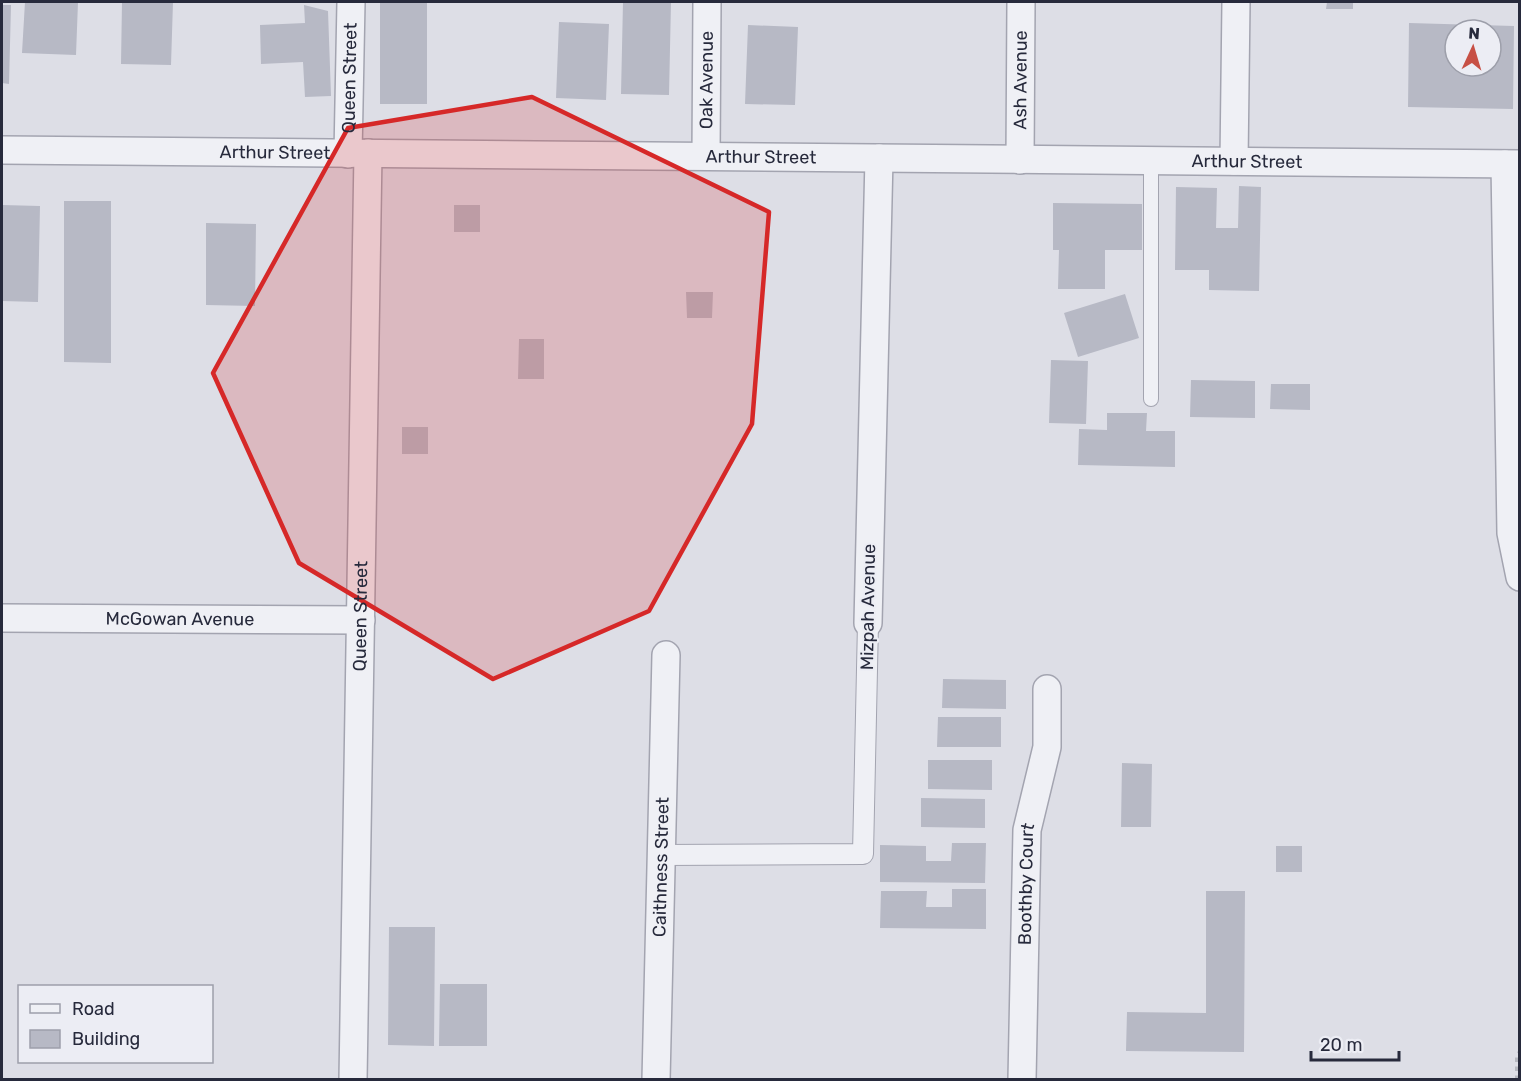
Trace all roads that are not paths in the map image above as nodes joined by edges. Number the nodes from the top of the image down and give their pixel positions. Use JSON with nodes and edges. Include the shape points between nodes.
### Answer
{"nodes":[{"id":1,"x":351,"y":2,"type":"edge"},
{"id":2,"x":707,"y":2,"type":"edge"},
{"id":3,"x":1021,"y":2,"type":"edge"},
{"id":4,"x":1236,"y":2,"type":"edge"},
{"id":5,"x":2,"y":150,"type":"edge"},
{"id":6,"x":358,"y":153,"type":"junction"},
{"id":7,"x":706,"y":156,"type":"junction"},
{"id":8,"x":879,"y":158,"type":"junction"},
{"id":9,"x":1020,"y":160,"type":"junction"},
{"id":10,"x":1152,"y":160,"type":"junction"},
{"id":11,"x":1234,"y":161,"type":"junction"},
{"id":12,"x":1512,"y":164,"type":"edge"},
{"id":13,"x":1151,"y":399,"type":"dead end"},
{"id":14,"x":1520,"y":577,"type":"edge"},
{"id":15,"x":2,"y":618,"type":"edge"},
{"id":16,"x":361,"y":620,"type":"junction"},
{"id":17,"x":868,"y":623,"type":"joint"},
{"id":18,"x":666,"y":655,"type":"dead end"},
{"id":19,"x":1047,"y":689,"type":"dead end"},
{"id":20,"x":661,"y":855,"type":"junction"},
{"id":21,"x":353,"y":1080,"type":"edge"},
{"id":22,"x":656,"y":1080,"type":"edge"},
{"id":23,"x":1022,"y":1080,"type":"edge"}],
"edges":[{"from":1,"to":6,"type":"street","name":"Queen Street"},
{"from":2,"to":7,"type":"street","name":"Oak Avenue"},
{"from":3,"to":9,"type":"street","name":"Ash Avenue"},
{"from":4,"to":11,"type":"street"},
{"from":5,"to":6,"type":"street","name":"Arthur Street"},
{"from":6,"to":7,"type":"street","name":"Arthur Street"},
{"from":6,"to":16,"type":"street","name":"Queen Street"},
{"from":7,"to":8,"type":"street","name":"Arthur Street"},
{"from":8,"to":9,"type":"street","name":"Arthur Street"},
{"from":8,"to":17,"type":"street","name":"Mizpah Avenue"},
{"from":9,"to":10,"type":"street","name":"Arthur Street"},
{"from":10,"to":11,"type":"street","name":"Arthur Street"},
{"from":10,"to":13,"type":"lane"},
{"from":11,"to":12,"type":"street","name":"Arthur Street"},
{"from":12,"to":14,"type":"street","via":[[1510,533]]},
{"from":15,"to":16,"type":"street","name":"McGowan Avenue"},
{"from":16,"to":21,"type":"street","name":"Queen Street"},
{"from":17,"to":20,"type":"street","name":"Mizpah Avenue","via":[[863,854]]},
{"from":18,"to":20,"type":"street","name":"Caithness Street"},
{"from":19,"to":23,"type":"street","name":"Boothby Court","via":[[1047,747],[1027,830]]},
{"from":20,"to":22,"type":"street","name":"Caithness Street"}]}
